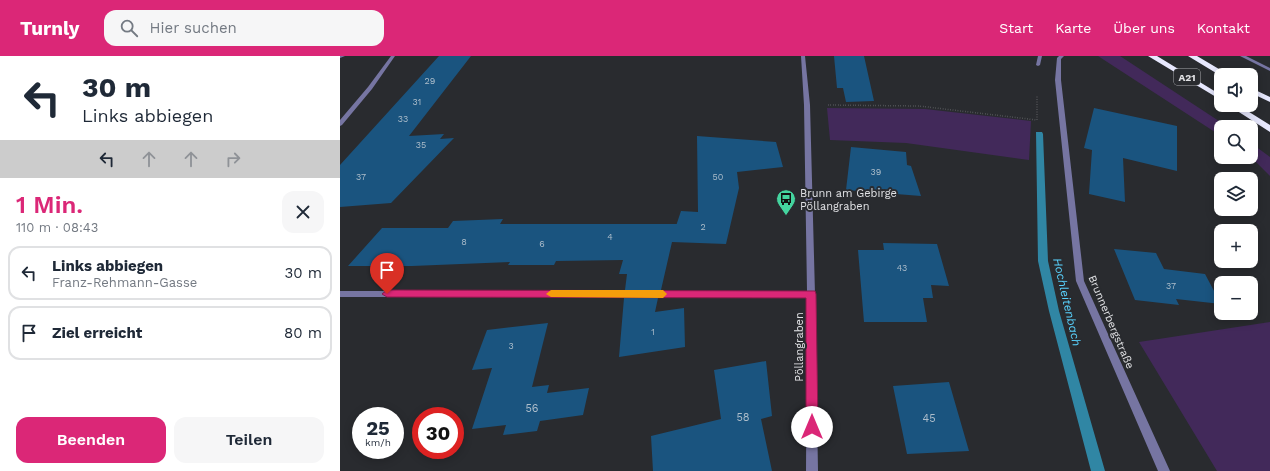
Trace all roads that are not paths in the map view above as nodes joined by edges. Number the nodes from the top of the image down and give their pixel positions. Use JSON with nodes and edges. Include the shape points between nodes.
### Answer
{"nodes":[{"id":1,"x":343,"y":56,"type":"edge"},
{"id":2,"x":393,"y":56,"type":"edge"},
{"id":3,"x":803,"y":56,"type":"edge"},
{"id":4,"x":1040,"y":56,"type":"edge"},
{"id":5,"x":1062,"y":56,"type":"edge"},
{"id":6,"x":1152,"y":56,"type":"edge"},
{"id":7,"x":1192,"y":56,"type":"edge"},
{"id":8,"x":1242,"y":56,"type":"edge"},
{"id":9,"x":340,"y":57,"type":"edge"},
{"id":10,"x":1038,"y":64,"type":"dead end"},
{"id":11,"x":1214,"y":69,"type":"edge"},
{"id":12,"x":1270,"y":70,"type":"edge"},
{"id":13,"x":1214,"y":94,"type":"edge"},
{"id":14,"x":1258,"y":94,"type":"edge"},
{"id":15,"x":1270,"y":100,"type":"edge"},
{"id":16,"x":1243,"y":112,"type":"edge"},
{"id":17,"x":340,"y":124,"type":"edge"},
{"id":18,"x":1270,"y":129,"type":"edge"},
{"id":19,"x":340,"y":294,"type":"edge"},
{"id":20,"x":811,"y":294,"type":"junction"},
{"id":21,"x":812,"y":471,"type":"edge"},
{"id":22,"x":1164,"y":471,"type":"edge"}],
"edges":[{"from":1,"to":9,"type":"street"},
{"from":2,"to":17,"type":"street"},
{"from":3,"to":20,"type":"street","name":"Pöllangraben","via":[[807,105]]},
{"from":4,"to":10,"type":"street"},
{"from":5,"to":22,"type":"street","name":"Brunnerbergstraße","via":[[1059,58],[1058,80],[1080,281]]},
{"from":6,"to":13,"type":"highway","number":"A21"},
{"from":7,"to":11,"type":"highway","number":"A21"},
{"from":8,"to":12,"type":"street"},
{"from":14,"to":15,"type":"highway"},
{"from":16,"to":18,"type":"highway"},
{"from":19,"to":20,"type":"street"},
{"from":20,"to":21,"type":"street","name":"Pöllangraben"}]}
